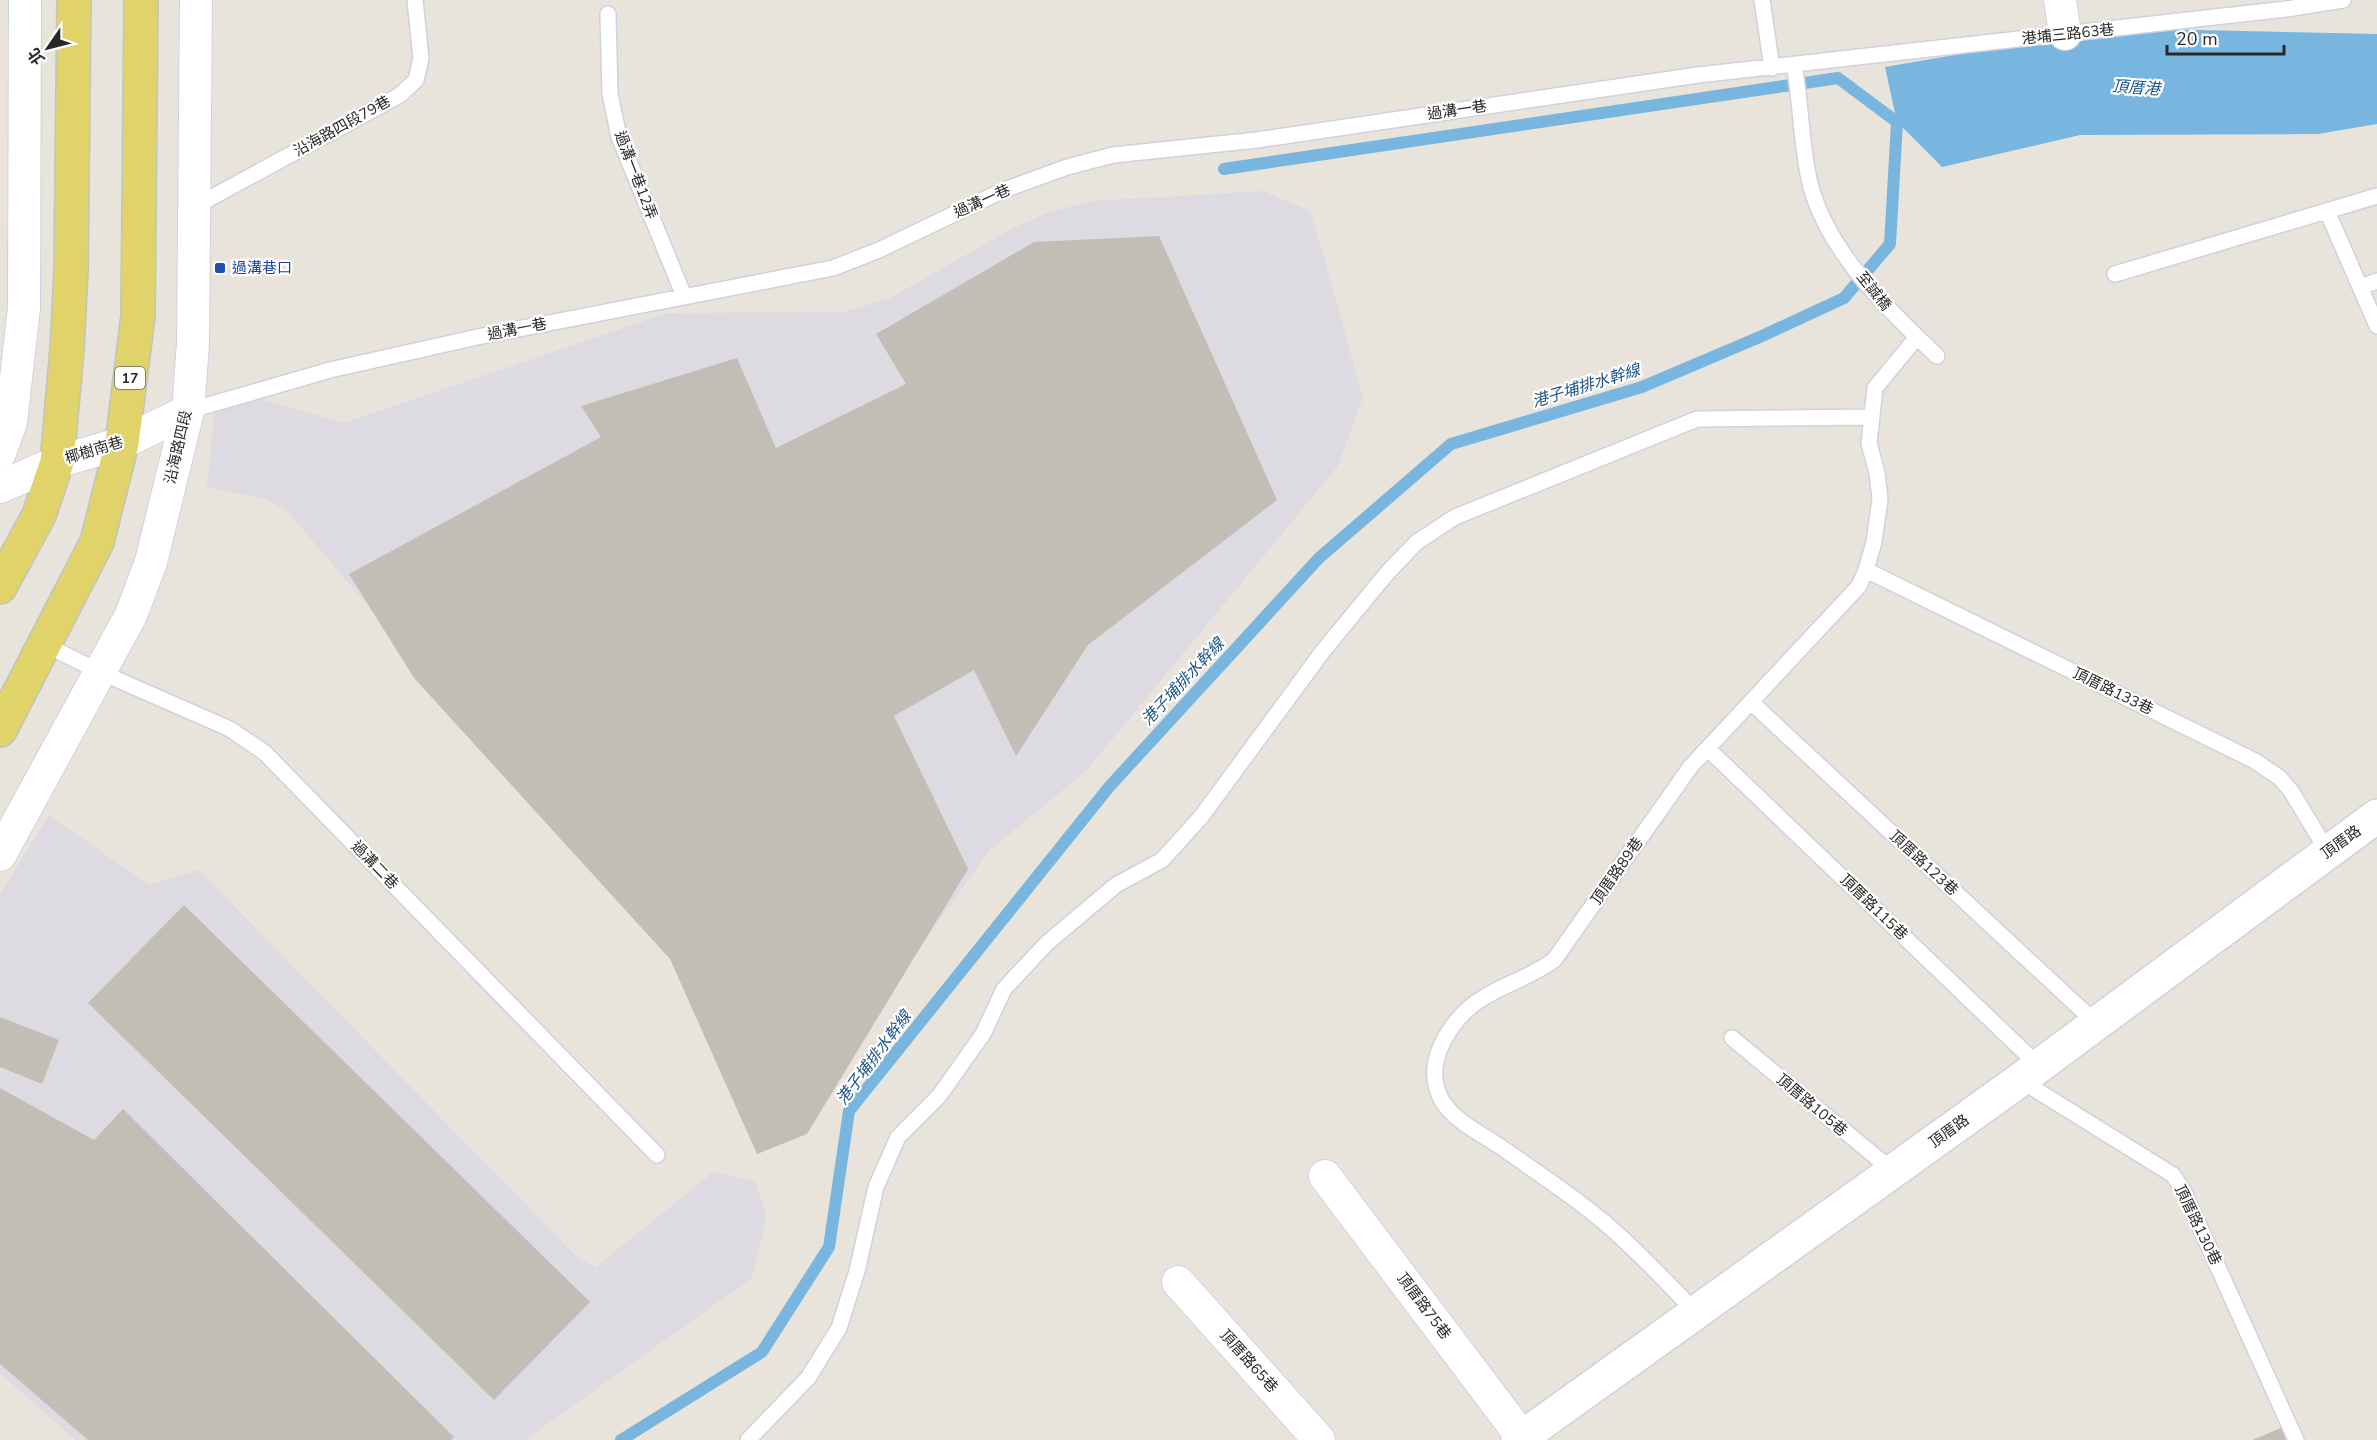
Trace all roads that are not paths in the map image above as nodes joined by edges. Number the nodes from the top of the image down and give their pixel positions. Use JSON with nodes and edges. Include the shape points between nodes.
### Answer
{"nodes":[{"id":1,"x":25,"y":0,"type":"edge"},
{"id":2,"x":74,"y":0,"type":"edge"},
{"id":3,"x":141,"y":0,"type":"edge"},
{"id":4,"x":196,"y":0,"type":"edge"},
{"id":5,"x":415,"y":0,"type":"edge"},
{"id":6,"x":1762,"y":0,"type":"edge"},
{"id":7,"x":2060,"y":0,"type":"edge"},
{"id":8,"x":2343,"y":0,"type":"edge"},
{"id":9,"x":608,"y":14,"type":"dead end"},
{"id":10,"x":2065,"y":34,"type":"junction"},
{"id":11,"x":1794,"y":65,"type":"junction"},
{"id":12,"x":1772,"y":68,"type":"junction"},
{"id":13,"x":2377,"y":196,"type":"edge"},
{"id":14,"x":194,"y":207,"type":"junction"},
{"id":15,"x":2327,"y":211,"type":"junction"},
{"id":16,"x":2115,"y":274,"type":"dead end"},
{"id":17,"x":2377,"y":280,"type":"edge"},
{"id":18,"x":2360,"y":287,"type":"junction"},
{"id":19,"x":684,"y":296,"type":"junction"},
{"id":20,"x":2377,"y":326,"type":"edge"},
{"id":21,"x":1917,"y":337,"type":"junction"},
{"id":22,"x":1937,"y":356,"type":"dead end"},
{"id":23,"x":188,"y":411,"type":"junction"},
{"id":24,"x":1872,"y":417,"type":"junction"},
{"id":25,"x":122,"y":443,"type":"junction"},
{"id":26,"x":0,"y":453,"type":"edge"},
{"id":27,"x":57,"y":462,"type":"junction"},
{"id":28,"x":0,"y":487,"type":"edge"},
{"id":29,"x":1866,"y":570,"type":"junction"},
{"id":30,"x":0,"y":587,"type":"edge"},
{"id":31,"x":44,"y":644,"type":"junction"},
{"id":32,"x":99,"y":672,"type":"junction"},
{"id":33,"x":1752,"y":703,"type":"junction"},
{"id":34,"x":0,"y":730,"type":"edge"},
{"id":35,"x":1708,"y":749,"type":"junction"},
{"id":36,"x":2377,"y":816,"type":"edge"},
{"id":37,"x":2328,"y":852,"type":"junction"},
{"id":38,"x":0,"y":855,"type":"edge"},
{"id":39,"x":2097,"y":1024,"type":"junction"},
{"id":40,"x":1732,"y":1038,"type":"dead end"},
{"id":41,"x":2030,"y":1073,"type":"junction"},
{"id":42,"x":657,"y":1155,"type":"dead end"},
{"id":43,"x":1893,"y":1171,"type":"junction"},
{"id":44,"x":1325,"y":1176,"type":"dead end"},
{"id":45,"x":1178,"y":1282,"type":"dead end"},
{"id":46,"x":1696,"y":1312,"type":"junction"},
{"id":47,"x":1520,"y":1438,"type":"edge"},
{"id":48,"x":748,"y":1440,"type":"edge"},
{"id":49,"x":1319,"y":1440,"type":"edge"},
{"id":50,"x":2296,"y":1440,"type":"edge"}],
"edges":[{"from":1,"to":26,"type":"street","via":[[24,308],[11,422]]},
{"from":2,"to":27,"type":"main road","via":[[71,270]]},
{"from":3,"to":25,"type":"main road","number":"17","via":[[138,316]]},
{"from":4,"to":14,"type":"street","name":"沿海路四段"},
{"from":5,"to":14,"type":"lane","name":"沿海路四段79巷","via":[[421,58],[416,80],[400,95]]},
{"from":6,"to":12,"type":"lane"},
{"from":7,"to":10,"type":"street"},
{"from":8,"to":10,"type":"lane","name":"港埔三路63巷"},
{"from":9,"to":19,"type":"lane","name":"過溝一巷12弄","via":[[610,94],[619,137]]},
{"from":10,"to":11,"type":"lane","name":"港埔三路63巷"},
{"from":11,"to":12,"type":"lane","name":"過溝一巷"},
{"from":11,"to":21,"type":"lane","name":"至誠橋","via":[[1809,179],[1821,219],[1841,251],[1893,315]]},
{"from":12,"to":19,"type":"lane","name":"過溝一巷","via":[[1698,75],[1257,140],[1113,155],[1004,190],[879,250],[832,268]]},
{"from":13,"to":15,"type":"lane"},
{"from":14,"to":23,"type":"street","name":"沿海路四段"},
{"from":15,"to":16,"type":"lane"},
{"from":15,"to":18,"type":"lane"},
{"from":17,"to":18,"type":"lane"},
{"from":18,"to":20,"type":"lane"},
{"from":19,"to":23,"type":"lane","name":"過溝一巷","via":[[330,370]]},
{"from":21,"to":22,"type":"lane","name":"至誠橋"},
{"from":21,"to":24,"type":"lane","name":"頂厝路89巷","via":[[1875,388]]},
{"from":23,"to":25,"type":"street","name":"椰樹南巷"},
{"from":23,"to":32,"type":"street","name":"沿海路四段","via":[[151,562],[131,615]]},
{"from":24,"to":29,"type":"lane","name":"頂厝路89巷","via":[[1869,443],[1880,500]]},
{"from":24,"to":48,"type":"lane","via":[[1697,418],[1455,517],[1417,542],[1323,651],[1201,817],[1162,860],[1116,885],[1047,943],[1004,990],[983,1034],[939,1096],[898,1137],[876,1187],[839,1328],[808,1377]]},
{"from":25,"to":27,"type":"street","name":"椰樹南巷"},
{"from":25,"to":31,"type":"main road","number":"17","via":[[97,542]]},
{"from":27,"to":28,"type":"street","name":"椰樹南巷"},
{"from":27,"to":30,"type":"main road","via":[[39,515]]},
{"from":29,"to":33,"type":"lane","name":"頂厝路89巷","via":[[1858,586]]},
{"from":29,"to":37,"type":"lane","name":"頂厝路133巷","via":[[2255,761],[2291,791]]},
{"from":31,"to":32,"type":"lane","name":"過溝二巷"},
{"from":31,"to":34,"type":"main road","number":"17"},
{"from":32,"to":38,"type":"street","name":"沿海路四段"},
{"from":32,"to":42,"type":"lane","name":"過溝二巷","via":[[231,729],[265,753]]},
{"from":33,"to":35,"type":"lane","name":"頂厝路89巷"},
{"from":33,"to":39,"type":"lane","name":"頂厝路123巷"},
{"from":35,"to":41,"type":"lane","name":"頂厝路115巷"},
{"from":35,"to":46,"type":"lane","name":"頂厝路89巷","via":[[1691,766],[1554,960],[1493,990],[1463,1014],[1436,1057],[1434,1076],[1442,1100],[1459,1118],[1605,1223]]},
{"from":36,"to":37,"type":"street","name":"頂厝路"},
{"from":37,"to":39,"type":"street","name":"頂厝路"},
{"from":39,"to":41,"type":"street","name":"頂厝路"},
{"from":40,"to":43,"type":"lane","name":"頂厝路105巷"},
{"from":41,"to":43,"type":"street","name":"頂厝路"},
{"from":41,"to":50,"type":"lane","name":"頂厝路130巷","via":[[2173,1175]]},
{"from":43,"to":46,"type":"street","name":"頂厝路"},
{"from":44,"to":47,"type":"street","name":"頂厝路75巷"},
{"from":45,"to":49,"type":"street","name":"頂厝路65巷"},
{"from":46,"to":47,"type":"street","name":"頂厝路"}]}
